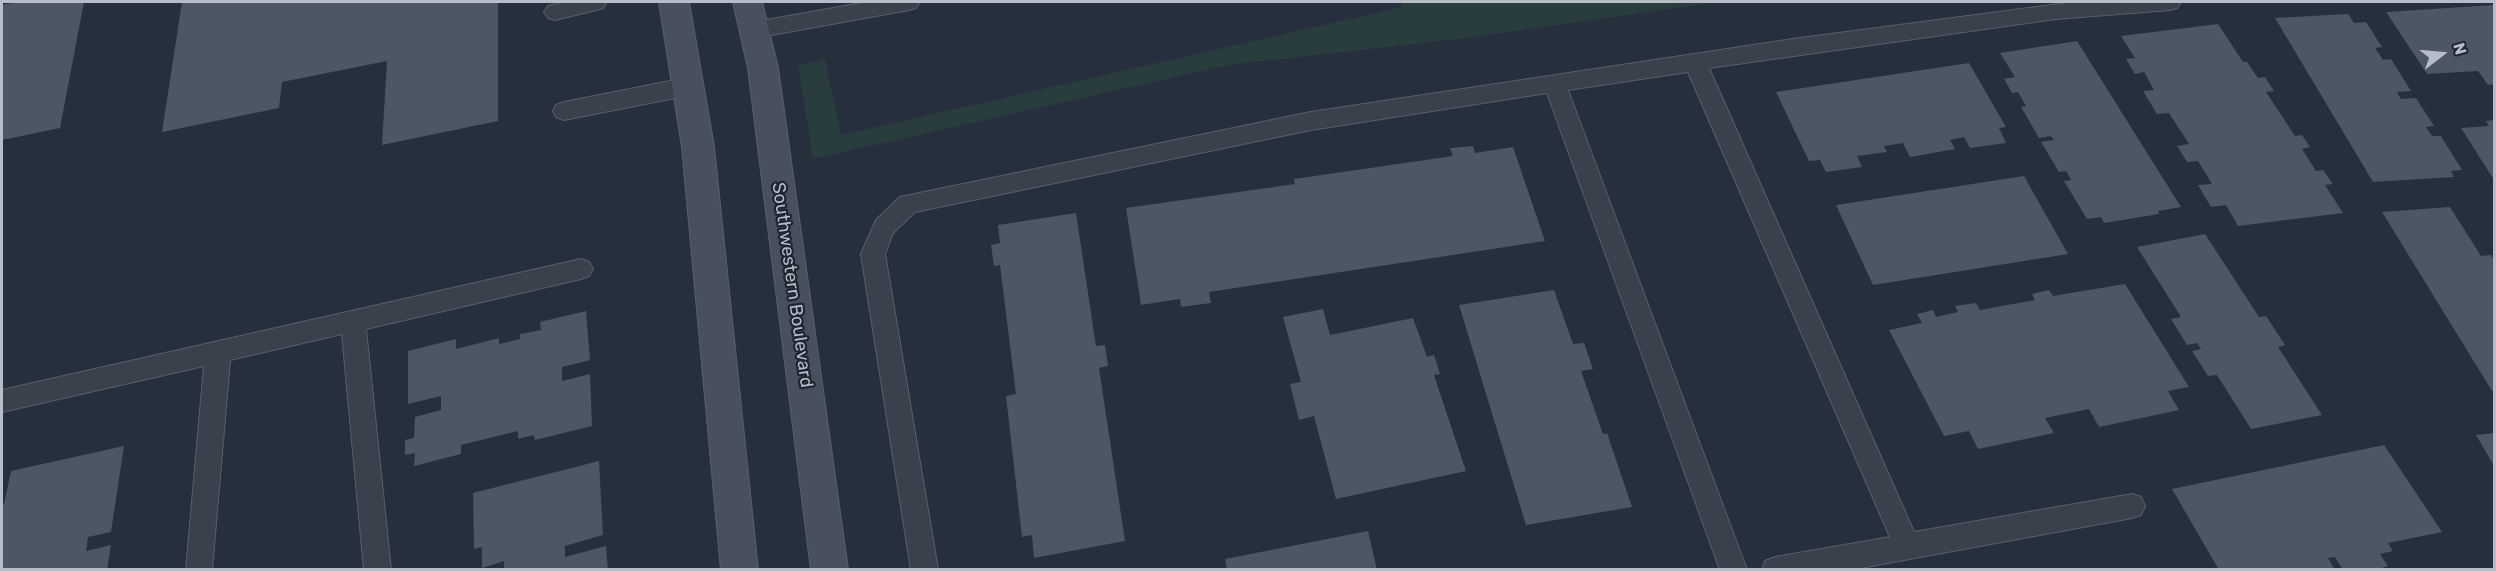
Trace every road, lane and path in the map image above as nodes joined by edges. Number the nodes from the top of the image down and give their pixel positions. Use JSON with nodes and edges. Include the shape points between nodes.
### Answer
{"nodes":[{"id":1,"x":597,"y":2,"type":"edge"},
{"id":2,"x":675,"y":2,"type":"edge"},
{"id":3,"x":909,"y":2,"type":"edge"},
{"id":4,"x":2170,"y":2,"type":"edge"},
{"id":5,"x":844,"y":8,"type":"edge"},
{"id":6,"x":555,"y":12,"type":"dead end"},
{"id":7,"x":752,"y":16,"type":"edge"},
{"id":8,"x":1695,"y":62,"type":"junction"},
{"id":9,"x":1555,"y":84,"type":"junction"},
{"id":10,"x":690,"y":86,"type":"junction"},
{"id":11,"x":564,"y":111,"type":"dead end"},
{"id":12,"x":581,"y":269,"type":"dead end"},
{"id":13,"x":353,"y":322,"type":"junction"},
{"id":14,"x":218,"y":352,"type":"junction"},
{"id":15,"x":2,"y":401,"type":"edge"},
{"id":16,"x":2132,"y":506,"type":"dead end"},
{"id":17,"x":1907,"y":546,"type":"junction"},
{"id":18,"x":199,"y":570,"type":"edge"},
{"id":19,"x":378,"y":570,"type":"edge"},
{"id":20,"x":740,"y":570,"type":"edge"},
{"id":21,"x":830,"y":570,"type":"edge"},
{"id":22,"x":925,"y":570,"type":"edge"},
{"id":23,"x":1734,"y":570,"type":"edge"},
{"id":24,"x":1775,"y":570,"type":"edge"}],
"edges":[{"from":1,"to":6,"type":"lane"},
{"from":2,"to":10,"type":"street"},
{"from":3,"to":5,"type":"lane"},
{"from":4,"to":8,"type":"lane","via":[[2056,11]]},
{"from":5,"to":7,"type":"lane"},
{"from":7,"to":21,"type":"street","name":"Southwestern Boulevard","via":[[763,68]]},
{"from":8,"to":9,"type":"lane"},
{"from":8,"to":17,"type":"lane"},
{"from":9,"to":22,"type":"lane","via":[[1311,121],[908,204],[884,227],[873,254]]},
{"from":9,"to":23,"type":"lane"},
{"from":10,"to":11,"type":"lane"},
{"from":10,"to":20,"type":"street"},
{"from":12,"to":13,"type":"lane"},
{"from":13,"to":14,"type":"lane"},
{"from":13,"to":19,"type":"lane"},
{"from":14,"to":15,"type":"lane"},
{"from":14,"to":18,"type":"lane"},
{"from":16,"to":17,"type":"lane"},
{"from":17,"to":24,"type":"lane"}]}
